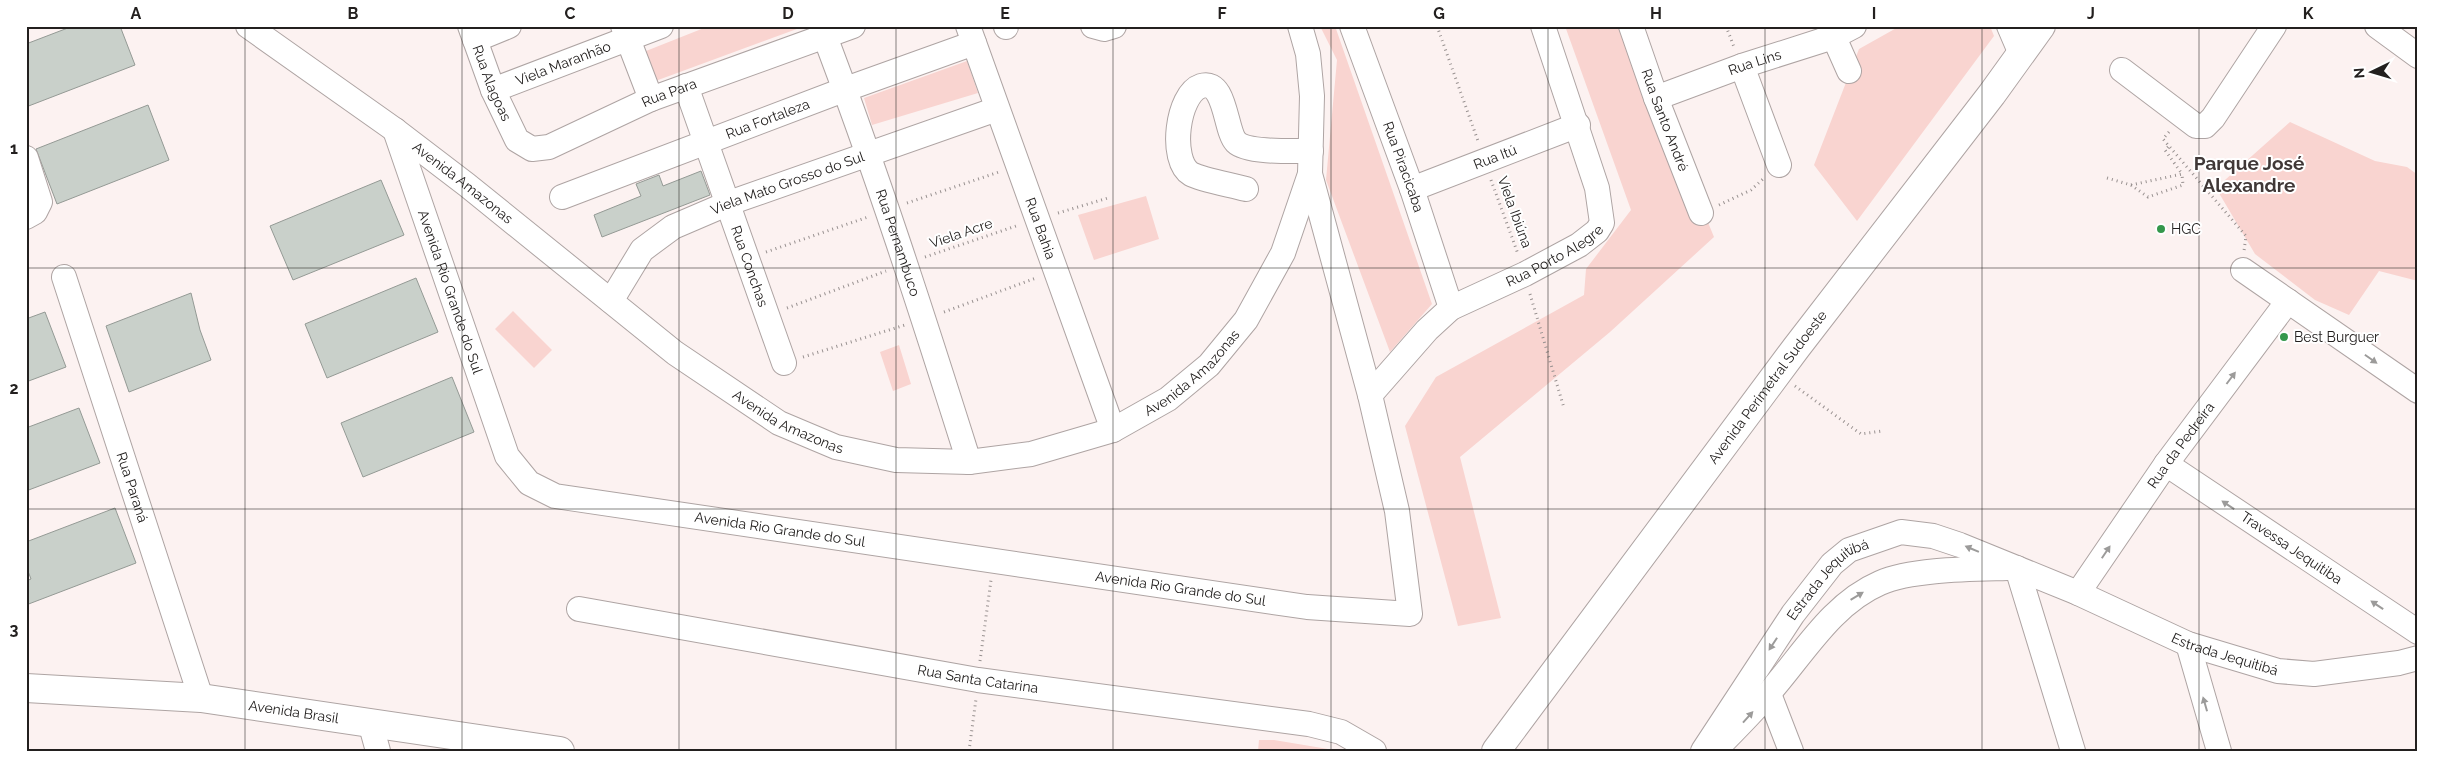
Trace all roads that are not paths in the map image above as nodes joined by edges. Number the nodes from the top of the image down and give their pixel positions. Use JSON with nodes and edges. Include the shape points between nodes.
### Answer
{"nodes":[{"id":1,"x":509,"y":26,"type":"edge"},
{"id":2,"x":661,"y":26,"type":"edge"},
{"id":3,"x":853,"y":26,"type":"edge"},
{"id":4,"x":1093,"y":26,"type":"edge"},
{"id":5,"x":1114,"y":26,"type":"edge"},
{"id":6,"x":1300,"y":26,"type":"edge"},
{"id":7,"x":1352,"y":26,"type":"edge"},
{"id":8,"x":1543,"y":26,"type":"edge"},
{"id":9,"x":1631,"y":26,"type":"edge"},
{"id":10,"x":2009,"y":26,"type":"edge"},
{"id":11,"x":2041,"y":26,"type":"edge"},
{"id":12,"x":2274,"y":26,"type":"edge"},
{"id":13,"x":2377,"y":26,"type":"edge"},
{"id":14,"x":253,"y":28,"type":"edge"},
{"id":15,"x":1839,"y":30,"type":"edge"},
{"id":16,"x":824,"y":32,"type":"edge"},
{"id":17,"x":472,"y":33,"type":"edge"},
{"id":18,"x":625,"y":33,"type":"edge"},
{"id":19,"x":971,"y":35,"type":"edge"},
{"id":20,"x":2021,"y":54,"type":"junction"},
{"id":21,"x":2418,"y":56,"type":"edge"},
{"id":22,"x":1742,"y":66,"type":"junction"},
{"id":23,"x":2122,"y":70,"type":"dead end"},
{"id":24,"x":1849,"y":71,"type":"dead end"},
{"id":25,"x":686,"y":86,"type":"junction"},
{"id":26,"x":846,"y":89,"type":"junction"},
{"id":27,"x":493,"y":90,"type":"junction"},
{"id":28,"x":1656,"y":98,"type":"junction"},
{"id":29,"x":651,"y":99,"type":"junction"},
{"id":30,"x":997,"y":109,"type":"junction"},
{"id":31,"x":1578,"y":125,"type":"junction"},
{"id":32,"x":395,"y":130,"type":"junction"},
{"id":33,"x":517,"y":140,"type":"joint"},
{"id":34,"x":705,"y":144,"type":"junction"},
{"id":35,"x":868,"y":156,"type":"junction"},
{"id":36,"x":26,"y":158,"type":"edge"},
{"id":37,"x":1311,"y":163,"type":"junction"},
{"id":38,"x":1779,"y":165,"type":"road end"},
{"id":39,"x":1246,"y":189,"type":"dead end"},
{"id":40,"x":1412,"y":189,"type":"junction"},
{"id":41,"x":562,"y":197,"type":"dead end"},
{"id":42,"x":729,"y":203,"type":"junction"},
{"id":43,"x":1701,"y":213,"type":"road end"},
{"id":44,"x":26,"y":217,"type":"edge"},
{"id":45,"x":2243,"y":270,"type":"road end"},
{"id":46,"x":64,"y":277,"type":"dead end"},
{"id":47,"x":611,"y":301,"type":"junction"},
{"id":48,"x":2288,"y":301,"type":"junction"},
{"id":49,"x":1452,"y":308,"type":"junction"},
{"id":50,"x":784,"y":363,"type":"dead end"},
{"id":51,"x":2418,"y":391,"type":"edge"},
{"id":52,"x":1370,"y":394,"type":"junction"},
{"id":53,"x":1113,"y":430,"type":"junction"},
{"id":54,"x":969,"y":462,"type":"junction"},
{"id":55,"x":2166,"y":464,"type":"junction"},
{"id":56,"x":2017,"y":568,"type":"junction"},
{"id":57,"x":2078,"y":593,"type":"junction"},
{"id":58,"x":580,"y":609,"type":"dead end"},
{"id":59,"x":1410,"y":614,"type":"joint"},
{"id":60,"x":2418,"y":632,"type":"edge"},
{"id":61,"x":2188,"y":644,"type":"junction"},
{"id":62,"x":2418,"y":658,"type":"edge"},
{"id":63,"x":26,"y":688,"type":"edge"},
{"id":64,"x":1769,"y":694,"type":"junction"},
{"id":65,"x":201,"y":698,"type":"junction"},
{"id":66,"x":370,"y":722,"type":"junction"},
{"id":67,"x":378,"y":751,"type":"edge"},
{"id":68,"x":560,"y":751,"type":"edge"},
{"id":69,"x":1374,"y":751,"type":"edge"},
{"id":70,"x":1496,"y":751,"type":"edge"},
{"id":71,"x":1703,"y":751,"type":"edge"},
{"id":72,"x":1714,"y":751,"type":"edge"},
{"id":73,"x":1790,"y":751,"type":"edge"},
{"id":74,"x":2073,"y":751,"type":"edge"},
{"id":75,"x":2219,"y":751,"type":"edge"}],
"edges":[{"from":1,"to":17,"type":"street"},
{"from":2,"to":18,"type":"street","name":"Viela Maranhão"},
{"from":3,"to":16,"type":"street","name":"Rua Para"},
{"from":4,"to":5,"type":"street","via":[[1104,29]]},
{"from":6,"to":37,"type":"street","name":"Avenida Amazonas","via":[[1308,54],[1312,96]]},
{"from":7,"to":40,"type":"street","name":"Rua Piracicaba"},
{"from":8,"to":31,"type":"street","name":"Rua Porto Alegre"},
{"from":9,"to":28,"type":"street","name":"Rua Santo André"},
{"from":10,"to":20,"type":"street"},
{"from":11,"to":20,"type":"main road","name":"Avenida Perimetral Sudoeste"},
{"from":12,"to":23,"type":"street","via":[[2205,126],[2196,126]]},
{"from":13,"to":21,"type":"street"},
{"from":14,"to":32,"type":"street","name":"Avenida Amazonas"},
{"from":15,"to":22,"type":"street","name":"Rua Lins"},
{"from":15,"to":24,"type":"street"},
{"from":16,"to":25,"type":"street","name":"Rua Para"},
{"from":16,"to":26,"type":"street","name":"Rua Pernambuco"},
{"from":17,"to":27,"type":"street","name":"Rua Alagoas"},
{"from":18,"to":27,"type":"street","name":"Viela Maranhão"},
{"from":18,"to":29,"type":"street"},
{"from":19,"to":26,"type":"street","name":"Rua Fortaleza"},
{"from":19,"to":30,"type":"street","name":"Rua Bahia"},
{"from":20,"to":70,"type":"main road","name":"Avenida Perimetral Sudoeste","via":[[1796,348]]},
{"from":22,"to":28,"type":"street","name":"Rua Lins"},
{"from":22,"to":38,"type":"street"},
{"from":25,"to":29,"type":"street","name":"Rua Para"},
{"from":25,"to":34,"type":"street","name":"Rua Conchas"},
{"from":26,"to":34,"type":"street","name":"Rua Fortaleza"},
{"from":26,"to":35,"type":"street","name":"Rua Pernambuco"},
{"from":27,"to":33,"type":"street","name":"Rua Alagoas"},
{"from":28,"to":43,"type":"street","name":"Rua Santo André"},
{"from":29,"to":33,"type":"street","name":"Rua Para","via":[[549,147],[532,150]]},
{"from":30,"to":35,"type":"street","name":"Viela Mato Grosso do Sul"},
{"from":30,"to":53,"type":"street","name":"Rua Bahia"},
{"from":31,"to":40,"type":"street","name":"Rua Itú"},
{"from":31,"to":49,"type":"street","name":"Rua Porto Alegre","via":[[1597,188],[1602,223],[1597,231],[1579,245],[1525,274]]},
{"from":32,"to":47,"type":"street","name":"Avenida Amazonas"},
{"from":32,"to":59,"type":"street","name":"Avenida Rio Grande do Sul","via":[[507,456],[529,483],[555,496],[1307,606]]},
{"from":34,"to":41,"type":"street","name":"Rua Fortaleza"},
{"from":34,"to":42,"type":"street","name":"Rua Conchas"},
{"from":35,"to":42,"type":"street","name":"Viela Mato Grosso do Sul"},
{"from":35,"to":54,"type":"street","name":"Rua Pernambuco"},
{"from":36,"to":44,"type":"street","via":[[40,202],[35,212]]},
{"from":37,"to":39,"type":"street","via":[[1245,148],[1236,142],[1219,93],[1212,87],[1202,86],[1191,92],[1182,108],[1180,158],[1191,174]]},
{"from":37,"to":52,"type":"street","name":"Avenida Amazonas"},
{"from":37,"to":53,"type":"street","name":"Avenida Amazonas","via":[[1283,253],[1246,320],[1209,365],[1168,399]]},
{"from":40,"to":49,"type":"street","name":"Rua Piracicaba"},
{"from":42,"to":47,"type":"street","name":"Viela Mato Grosso do Sul","via":[[658,236],[642,250]]},
{"from":42,"to":50,"type":"street","name":"Rua Conchas"},
{"from":45,"to":48,"type":"street"},
{"from":46,"to":65,"type":"street","name":"Rua Paraná"},
{"from":47,"to":54,"type":"street","name":"Avenida Amazonas","via":[[675,353],[779,423],[836,447],[896,460]]},
{"from":48,"to":51,"type":"street","one_way":true},
{"from":55,"to":48,"type":"street","name":"Rua da Pedreira","one_way":true},
{"from":49,"to":52,"type":"street","name":"Rua Porto Alegre","via":[[1421,336]]},
{"from":52,"to":59,"type":"street","name":"Avenida Amazonas","via":[[1397,511]]},
{"from":53,"to":54,"type":"street","name":"Avenida Amazonas","via":[[1031,454]]},
{"from":57,"to":55,"type":"street","name":"Rua da Pedreira","one_way":true},
{"from":60,"to":55,"type":"street","name":"Travessa Jequitiba","one_way":true},
{"from":56,"to":57,"type":"street","name":"Estrada Jequitibá"},
{"from":64,"to":56,"type":"street","name":"Estrada Jequitibá","one_way":true,"via":[[1850,600],[1880,582],[1930,573]]},
{"from":56,"to":71,"type":"street","name":"Estrada Jequitibá","one_way":true,"via":[[1933,536],[1901,532],[1849,550],[1817,581]]},
{"from":56,"to":74,"type":"street"},
{"from":57,"to":61,"type":"street","name":"Estrada Jequitibá"},
{"from":58,"to":69,"type":"street","name":"Rua Santa Catarina","via":[[978,680],[1309,724],[1341,732]]},
{"from":61,"to":62,"type":"street","name":"Estrada Jequitibá","via":[[2278,671],[2314,674],[2399,664]]},
{"from":75,"to":61,"type":"street","one_way":true},
{"from":63,"to":65,"type":"main road","name":"Avenida Brasil"},
{"from":72,"to":64,"type":"street","name":"Estrada Jequitibá","one_way":true},
{"from":64,"to":73,"type":"street"},
{"from":65,"to":66,"type":"main road","name":"Avenida Brasil"},
{"from":66,"to":67,"type":"street"},
{"from":66,"to":68,"type":"main road","name":"Avenida Brasil"}]}
